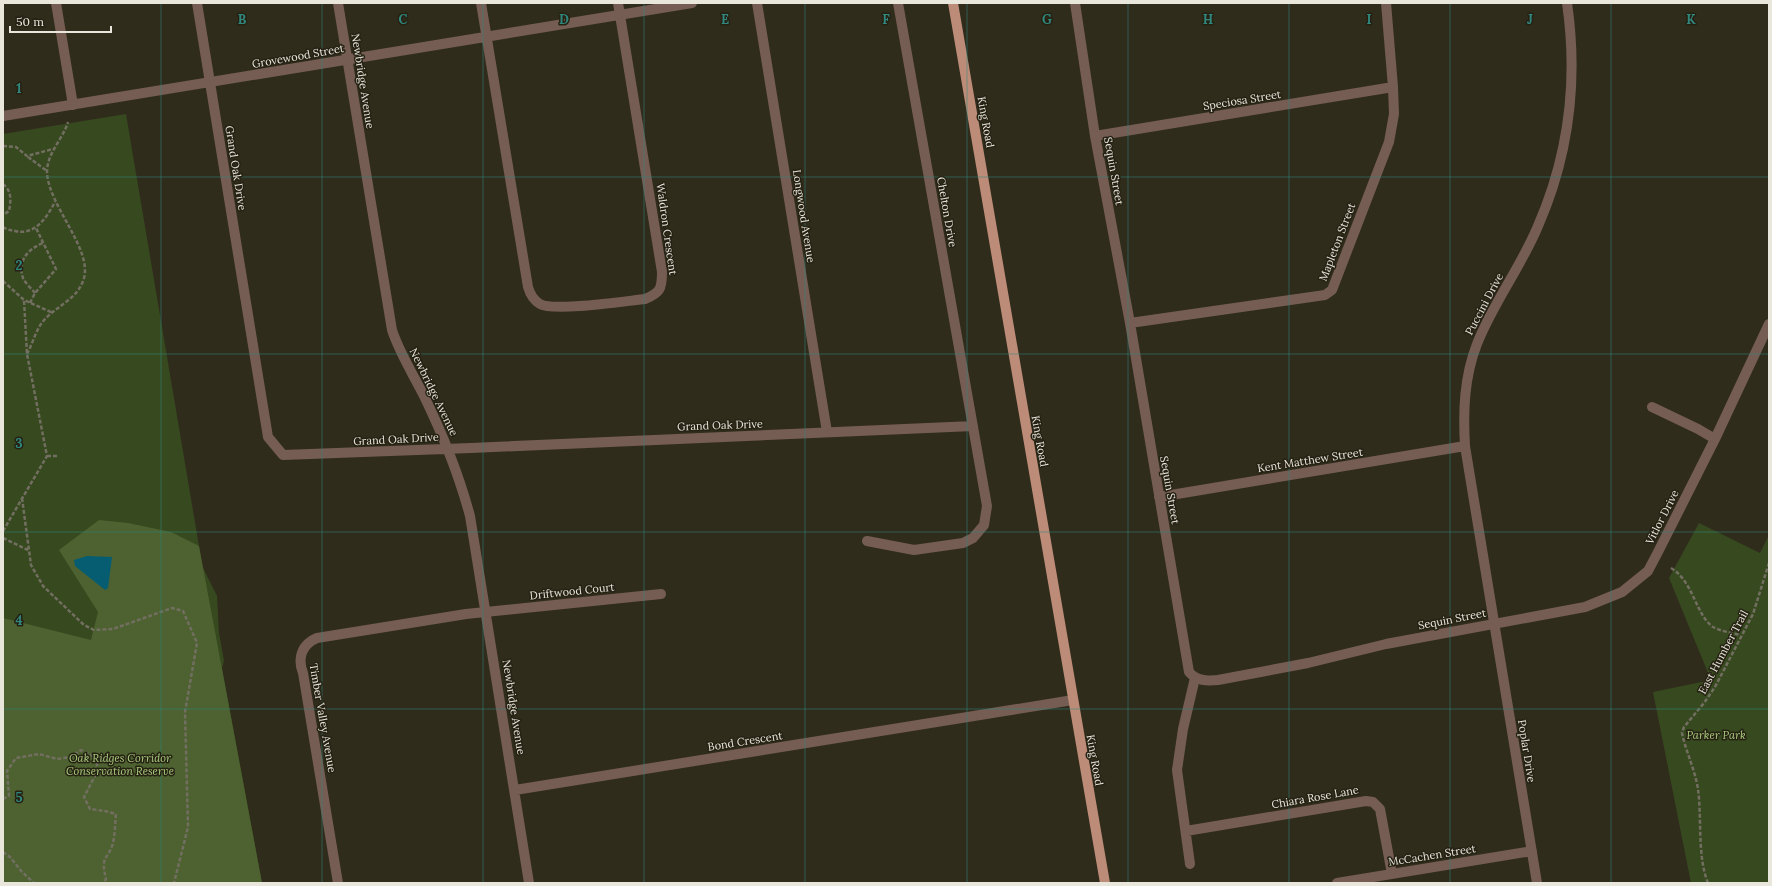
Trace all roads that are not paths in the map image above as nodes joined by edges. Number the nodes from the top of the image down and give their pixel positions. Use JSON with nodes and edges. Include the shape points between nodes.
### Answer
{"nodes":[{"id":1,"x":56,"y":3,"type":"edge"},
{"id":2,"x":197,"y":3,"type":"edge"},
{"id":3,"x":338,"y":3,"type":"edge"},
{"id":4,"x":481,"y":3,"type":"edge"},
{"id":5,"x":618,"y":3,"type":"edge"},
{"id":6,"x":692,"y":3,"type":"edge"},
{"id":7,"x":757,"y":3,"type":"edge"},
{"id":8,"x":898,"y":3,"type":"edge"},
{"id":9,"x":953,"y":3,"type":"edge"},
{"id":10,"x":1075,"y":3,"type":"edge"},
{"id":11,"x":1386,"y":3,"type":"edge"},
{"id":12,"x":1567,"y":3,"type":"edge"},
{"id":13,"x":620,"y":14,"type":"junction"},
{"id":14,"x":487,"y":37,"type":"junction"},
{"id":15,"x":347,"y":60,"type":"junction"},
{"id":16,"x":210,"y":82,"type":"junction"},
{"id":17,"x":1393,"y":87,"type":"junction"},
{"id":18,"x":73,"y":105,"type":"junction"},
{"id":19,"x":3,"y":116,"type":"edge"},
{"id":20,"x":1095,"y":136,"type":"junction"},
{"id":21,"x":1130,"y":323,"type":"junction"},
{"id":22,"x":1769,"y":324,"type":"edge"},
{"id":23,"x":1652,"y":407,"type":"dead end"},
{"id":24,"x":973,"y":426,"type":"junction"},
{"id":25,"x":827,"y":432,"type":"junction"},
{"id":26,"x":1715,"y":439,"type":"junction"},
{"id":27,"x":1465,"y":446,"type":"junction"},
{"id":28,"x":447,"y":449,"type":"junction"},
{"id":29,"x":1159,"y":497,"type":"junction"},
{"id":30,"x":867,"y":541,"type":"dead end"},
{"id":31,"x":660,"y":594,"type":"dead end"},
{"id":32,"x":486,"y":612,"type":"junction"},
{"id":33,"x":1494,"y":623,"type":"junction"},
{"id":34,"x":1195,"y":678,"type":"junction"},
{"id":35,"x":1072,"y":700,"type":"junction"},
{"id":36,"x":515,"y":790,"type":"junction"},
{"id":37,"x":1186,"y":831,"type":"junction"},
{"id":38,"x":1532,"y":851,"type":"junction"},
{"id":39,"x":1190,"y":864,"type":"dead end"},
{"id":40,"x":1392,"y":874,"type":"junction"},
{"id":41,"x":338,"y":883,"type":"edge"},
{"id":42,"x":529,"y":883,"type":"edge"},
{"id":43,"x":1105,"y":883,"type":"edge"},
{"id":44,"x":1337,"y":883,"type":"edge"},
{"id":45,"x":1537,"y":883,"type":"edge"}],
"edges":[{"from":1,"to":18,"type":"street"},
{"from":2,"to":16,"type":"street","name":"Grand Oak Drive"},
{"from":3,"to":15,"type":"street","name":"Newbridge Avenue"},
{"from":4,"to":14,"type":"street"},
{"from":5,"to":13,"type":"street"},
{"from":6,"to":13,"type":"street","name":"Grovewood Street"},
{"from":7,"to":25,"type":"street","name":"Longwood Avenue"},
{"from":8,"to":24,"type":"street","name":"Chelton Drive"},
{"from":9,"to":35,"type":"main road","name":"King Road"},
{"from":10,"to":20,"type":"street","name":"Sequin Street"},
{"from":11,"to":17,"type":"street","name":"Mapleton Street"},
{"from":12,"to":27,"type":"street","name":"Puccini Drive","via":[[1572,50],[1572,89],[1561,161],[1538,227],[1477,344],[1468,372],[1464,402]]},
{"from":13,"to":14,"type":"street","name":"Grovewood Street"},
{"from":13,"to":14,"type":"street","name":"Waldron Crescent","via":[[662,272],[660,291],[644,299],[547,307],[535,300],[531,294]]},
{"from":14,"to":15,"type":"street","name":"Grovewood Street"},
{"from":15,"to":16,"type":"street","name":"Grovewood Street"},
{"from":15,"to":28,"type":"street","name":"Newbridge Avenue","via":[[392,330]]},
{"from":16,"to":18,"type":"street","name":"Grovewood Street"},
{"from":16,"to":28,"type":"street","name":"Grand Oak Drive","via":[[268,436],[283,455]]},
{"from":17,"to":20,"type":"street","name":"Speciosa Street"},
{"from":17,"to":21,"type":"street","name":"Mapleton Street","via":[[1394,114],[1388,142],[1332,290],[1325,295]]},
{"from":18,"to":19,"type":"street","name":"Grovewood Street"},
{"from":20,"to":21,"type":"street","name":"Sequin Street"},
{"from":21,"to":29,"type":"street","name":"Sequin Street"},
{"from":22,"to":26,"type":"street","name":"Vitlor Drive"},
{"from":23,"to":26,"type":"street"},
{"from":24,"to":25,"type":"street","name":"Grand Oak Drive"},
{"from":24,"to":30,"type":"street","name":"Chelton Drive","via":[[987,506],[984,525],[980,532],[963,543],[914,550]]},
{"from":25,"to":28,"type":"street","name":"Grand Oak Drive"},
{"from":26,"to":33,"type":"street","name":"Vitlor Drive","via":[[1648,571],[1636,581],[1622,592],[1585,607]]},
{"from":27,"to":29,"type":"street","name":"Kent Matthew Street"},
{"from":27,"to":33,"type":"street","name":"Puccini Drive"},
{"from":28,"to":32,"type":"street","name":"Newbridge Avenue","via":[[456,469],[470,516]]},
{"from":29,"to":34,"type":"street","name":"Sequin Street","via":[[1189,672]]},
{"from":31,"to":32,"type":"street","name":"Driftwood Court"},
{"from":32,"to":36,"type":"street","name":"Newbridge Avenue"},
{"from":32,"to":41,"type":"street","name":"Timber Valley Avenue","via":[[317,638],[303,648],[300,666]]},
{"from":33,"to":34,"type":"street","name":"Sequin Street","via":[[1218,680]]},
{"from":33,"to":38,"type":"street","name":"Poplar Drive"},
{"from":34,"to":37,"type":"street","via":[[1177,770]]},
{"from":35,"to":36,"type":"street","name":"Bond Crescent"},
{"from":35,"to":43,"type":"main road","name":"King Road"},
{"from":36,"to":42,"type":"street"},
{"from":37,"to":39,"type":"street"},
{"from":37,"to":40,"type":"street","name":"Chiara Rose Lane","via":[[1366,801],[1373,802],[1380,809]]},
{"from":38,"to":40,"type":"street","name":"McCachen Street"},
{"from":38,"to":45,"type":"street","name":"Poplar Drive"},
{"from":40,"to":44,"type":"street","name":"McCachen Street"}]}
